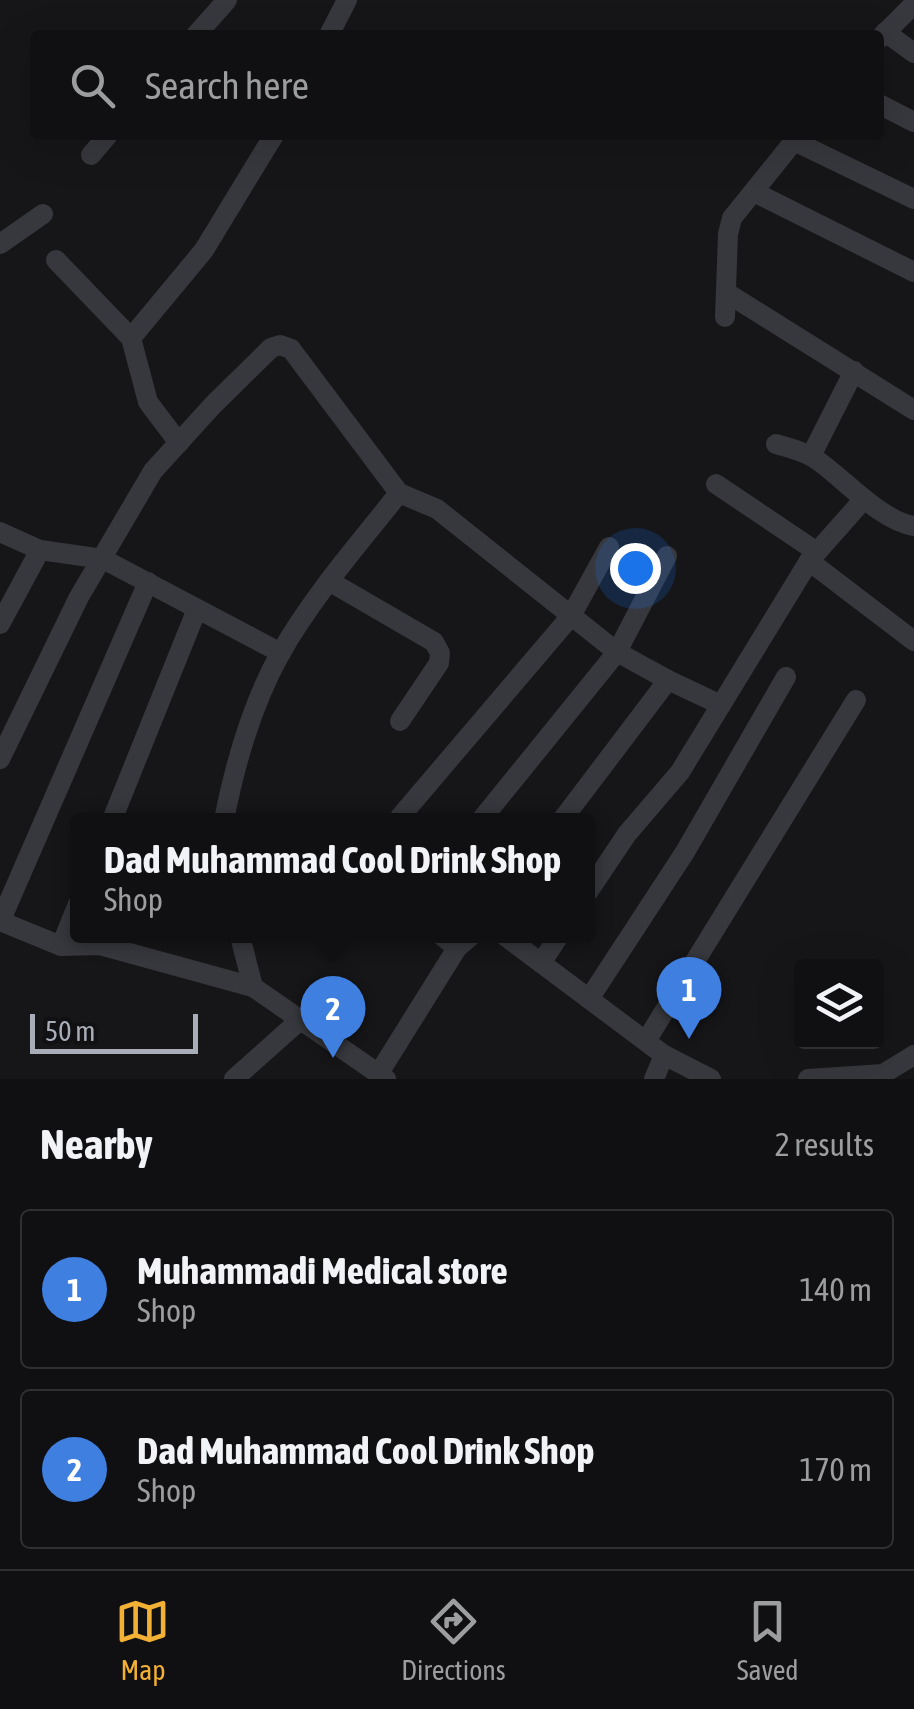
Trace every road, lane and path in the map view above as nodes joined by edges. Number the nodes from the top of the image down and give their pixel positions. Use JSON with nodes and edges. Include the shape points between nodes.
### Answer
{"nodes":[{"id":1,"x":226,"y":0,"type":"edge"},
{"id":2,"x":347,"y":0,"type":"edge"},
{"id":3,"x":914,"y":4,"type":"edge"},
{"id":4,"x":200,"y":30,"type":"edge"},
{"id":5,"x":331,"y":30,"type":"edge"},
{"id":6,"x":884,"y":34,"type":"edge"},
{"id":7,"x":884,"y":37,"type":"edge"},
{"id":8,"x":914,"y":52,"type":"edge"},
{"id":9,"x":884,"y":107,"type":"edge"},
{"id":10,"x":914,"y":122,"type":"edge"},
{"id":11,"x":104,"y":140,"type":"edge"},
{"id":12,"x":271,"y":140,"type":"edge"},
{"id":13,"x":794,"y":140,"type":"edge"},
{"id":14,"x":800,"y":140,"type":"edge"},
{"id":15,"x":91,"y":154,"type":"dead end"},
{"id":16,"x":754,"y":192,"type":"junction"},
{"id":17,"x":914,"y":199,"type":"edge"},
{"id":18,"x":43,"y":214,"type":"dead end"},
{"id":19,"x":0,"y":244,"type":"edge"},
{"id":20,"x":56,"y":260,"type":"dead end"},
{"id":21,"x":914,"y":272,"type":"edge"},
{"id":22,"x":727,"y":293,"type":"junction"},
{"id":23,"x":725,"y":318,"type":"dead end"},
{"id":24,"x":131,"y":338,"type":"junction"},
{"id":25,"x":854,"y":371,"type":"junction"},
{"id":26,"x":914,"y":410,"type":"edge"},
{"id":27,"x":178,"y":443,"type":"junction"},
{"id":28,"x":776,"y":444,"type":"dead end"},
{"id":29,"x":812,"y":456,"type":"junction"},
{"id":30,"x":716,"y":484,"type":"dead end"},
{"id":31,"x":399,"y":493,"type":"junction"},
{"id":32,"x":864,"y":499,"type":"junction"},
{"id":33,"x":914,"y":526,"type":"edge"},
{"id":34,"x":0,"y":532,"type":"edge"},
{"id":35,"x":610,"y":547,"type":"dead end"},
{"id":36,"x":40,"y":550,"type":"junction"},
{"id":37,"x":667,"y":556,"type":"dead end"},
{"id":38,"x":813,"y":556,"type":"junction"},
{"id":39,"x":104,"y":558,"type":"junction"},
{"id":40,"x":329,"y":581,"type":"junction"},
{"id":41,"x":148,"y":582,"type":"junction"},
{"id":42,"x":197,"y":609,"type":"junction"},
{"id":43,"x":572,"y":616,"type":"junction"},
{"id":44,"x":2,"y":617,"type":"edge"},
{"id":45,"x":914,"y":641,"type":"edge"},
{"id":46,"x":617,"y":652,"type":"junction"},
{"id":47,"x":281,"y":653,"type":"junction"},
{"id":48,"x":786,"y":677,"type":"dead end"},
{"id":49,"x":668,"y":680,"type":"junction"},
{"id":50,"x":856,"y":700,"type":"dead end"},
{"id":51,"x":721,"y":705,"type":"junction"},
{"id":52,"x":400,"y":720,"type":"dead end"},
{"id":53,"x":0,"y":759,"type":"edge"},
{"id":54,"x":386,"y":799,"type":"dead end"},
{"id":55,"x":115,"y":813,"type":"edge"},
{"id":56,"x":226,"y":813,"type":"edge"},
{"id":57,"x":396,"y":813,"type":"edge"},
{"id":58,"x":406,"y":813,"type":"edge"},
{"id":59,"x":486,"y":813,"type":"edge"},
{"id":60,"x":567,"y":813,"type":"edge"},
{"id":61,"x":595,"y":882,"type":"edge"},
{"id":62,"x":0,"y":922,"type":"edge"},
{"id":63,"x":70,"y":924,"type":"edge"},
{"id":64,"x":242,"y":943,"type":"edge"},
{"id":65,"x":455,"y":943,"type":"edge"},
{"id":66,"x":515,"y":943,"type":"edge"},
{"id":67,"x":554,"y":943,"type":"edge"},
{"id":68,"x":61,"y":946,"type":"junction"},
{"id":69,"x":541,"y":962,"type":"junction"},
{"id":70,"x":253,"y":987,"type":"junction"},
{"id":71,"x":589,"y":998,"type":"junction"},
{"id":72,"x":300,"y":1020,"type":"junction"},
{"id":73,"x":646,"y":1041,"type":"junction"},
{"id":74,"x":664,"y":1055,"type":"junction"},
{"id":75,"x":914,"y":1055,"type":"edge"},
{"id":76,"x":383,"y":1076,"type":"edge"},
{"id":77,"x":234,"y":1079,"type":"edge"},
{"id":78,"x":654,"y":1079,"type":"edge"},
{"id":79,"x":711,"y":1079,"type":"edge"},
{"id":80,"x":808,"y":1079,"type":"edge"}],
"edges":[{"from":1,"to":4,"type":"street"},
{"from":2,"to":5,"type":"street"},
{"from":3,"to":6,"type":"street"},
{"from":7,"to":8,"type":"street"},
{"from":9,"to":10,"type":"street"},
{"from":11,"to":15,"type":"street"},
{"from":12,"to":24,"type":"street","via":[[204,250]]},
{"from":13,"to":16,"type":"street"},
{"from":14,"to":17,"type":"street"},
{"from":16,"to":21,"type":"street"},
{"from":16,"to":22,"type":"street","via":[[732,218]]},
{"from":18,"to":19,"type":"street"},
{"from":20,"to":24,"type":"street"},
{"from":22,"to":23,"type":"street"},
{"from":22,"to":25,"type":"street"},
{"from":24,"to":27,"type":"street","via":[[148,402]]},
{"from":25,"to":26,"type":"street"},
{"from":25,"to":29,"type":"street"},
{"from":27,"to":31,"type":"street","via":[[280,346],[290,349]]},
{"from":27,"to":39,"type":"street","via":[[153,471]]},
{"from":28,"to":29,"type":"street"},
{"from":29,"to":32,"type":"street"},
{"from":30,"to":38,"type":"street"},
{"from":31,"to":40,"type":"street"},
{"from":31,"to":43,"type":"street","via":[[437,510]]},
{"from":32,"to":33,"type":"street"},
{"from":32,"to":38,"type":"street"},
{"from":34,"to":36,"type":"street"},
{"from":35,"to":43,"type":"street"},
{"from":36,"to":39,"type":"street"},
{"from":36,"to":44,"type":"street"},
{"from":37,"to":46,"type":"street"},
{"from":38,"to":45,"type":"street"},
{"from":38,"to":51,"type":"street"},
{"from":39,"to":41,"type":"street"},
{"from":39,"to":53,"type":"street"},
{"from":40,"to":47,"type":"street"},
{"from":40,"to":52,"type":"street","via":[[434,642],[440,653]]},
{"from":41,"to":42,"type":"street"},
{"from":41,"to":62,"type":"street"},
{"from":42,"to":47,"type":"street"},
{"from":42,"to":55,"type":"street"},
{"from":43,"to":46,"type":"street"},
{"from":43,"to":58,"type":"street"},
{"from":46,"to":49,"type":"street"},
{"from":46,"to":59,"type":"street"},
{"from":47,"to":56,"type":"street","via":[[254,709]]},
{"from":48,"to":71,"type":"street","via":[[685,852]]},
{"from":49,"to":51,"type":"street"},
{"from":49,"to":60,"type":"street"},
{"from":50,"to":73,"type":"street"},
{"from":51,"to":61,"type":"street","via":[[680,772]]},
{"from":54,"to":57,"type":"street"},
{"from":62,"to":68,"type":"street"},
{"from":63,"to":68,"type":"street"},
{"from":64,"to":70,"type":"street"},
{"from":65,"to":76,"type":"street"},
{"from":66,"to":69,"type":"street"},
{"from":67,"to":69,"type":"street"},
{"from":68,"to":70,"type":"street","via":[[100,945]]},
{"from":69,"to":71,"type":"street"},
{"from":70,"to":72,"type":"street"},
{"from":71,"to":73,"type":"street"},
{"from":72,"to":76,"type":"street"},
{"from":72,"to":77,"type":"street"},
{"from":73,"to":74,"type":"street"},
{"from":74,"to":78,"type":"street"},
{"from":74,"to":79,"type":"street"},
{"from":75,"to":80,"type":"street","via":[[883,1074]]}]}
